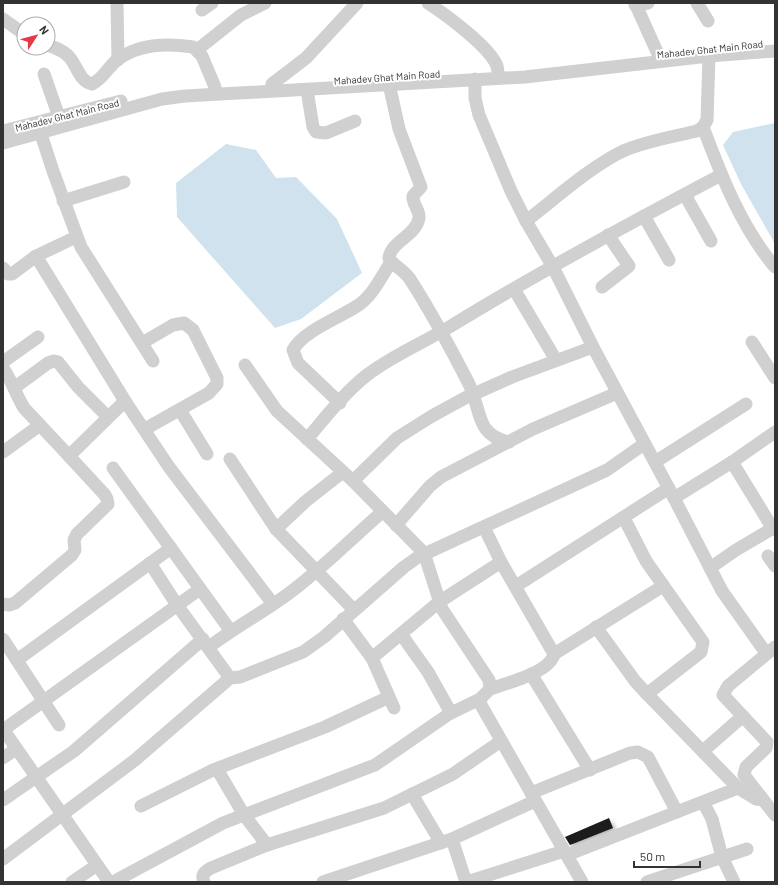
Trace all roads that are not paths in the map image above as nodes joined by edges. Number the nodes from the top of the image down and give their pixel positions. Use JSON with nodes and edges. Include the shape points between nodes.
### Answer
{"nodes":[{"id":1,"x":117,"y":3,"type":"edge"},
{"id":2,"x":265,"y":3,"type":"edge"},
{"id":3,"x":357,"y":3,"type":"edge"},
{"id":4,"x":428,"y":3,"type":"edge"},
{"id":5,"x":697,"y":3,"type":"edge"},
{"id":6,"x":639,"y":4,"type":"edge"},
{"id":7,"x":3,"y":19,"type":"edge"},
{"id":8,"x":708,"y":22,"type":"dead end"},
{"id":9,"x":16,"y":28,"type":"edge"},
{"id":10,"x":775,"y":42,"type":"edge"},
{"id":11,"x":56,"y":49,"type":"edge"},
{"id":12,"x":197,"y":50,"type":"junction"},
{"id":13,"x":775,"y":51,"type":"edge"},
{"id":14,"x":658,"y":54,"type":"junction"},
{"id":15,"x":709,"y":56,"type":"junction"},
{"id":16,"x":118,"y":60,"type":"junction"},
{"id":17,"x":44,"y":74,"type":"dead end"},
{"id":18,"x":498,"y":74,"type":"junction"},
{"id":19,"x":475,"y":79,"type":"junction"},
{"id":20,"x":272,"y":84,"type":"junction"},
{"id":21,"x":389,"y":84,"type":"junction"},
{"id":22,"x":215,"y":87,"type":"junction"},
{"id":23,"x":307,"y":90,"type":"junction"},
{"id":24,"x":59,"y":117,"type":"junction"},
{"id":25,"x":355,"y":121,"type":"dead end"},
{"id":26,"x":39,"y":127,"type":"junction"},
{"id":27,"x":703,"y":127,"type":"junction"},
{"id":28,"x":3,"y":132,"type":"edge"},
{"id":29,"x":3,"y":143,"type":"edge"},
{"id":30,"x":721,"y":175,"type":"junction"},
{"id":31,"x":124,"y":182,"type":"dead end"},
{"id":32,"x":685,"y":195,"type":"junction"},
{"id":33,"x":63,"y":201,"type":"junction"},
{"id":34,"x":644,"y":216,"type":"junction"},
{"id":35,"x":526,"y":221,"type":"junction"},
{"id":36,"x":608,"y":235,"type":"junction"},
{"id":37,"x":76,"y":237,"type":"junction"},
{"id":38,"x":711,"y":241,"type":"dead end"},
{"id":39,"x":36,"y":256,"type":"junction"},
{"id":40,"x":669,"y":260,"type":"dead end"},
{"id":41,"x":391,"y":262,"type":"junction"},
{"id":42,"x":553,"y":267,"type":"junction"},
{"id":43,"x":3,"y":268,"type":"edge"},
{"id":44,"x":775,"y":268,"type":"edge"},
{"id":45,"x":602,"y":287,"type":"dead end"},
{"id":46,"x":514,"y":289,"type":"junction"},
{"id":47,"x":442,"y":332,"type":"junction"},
{"id":48,"x":38,"y":337,"type":"dead end"},
{"id":49,"x":752,"y":342,"type":"dead end"},
{"id":50,"x":142,"y":343,"type":"junction"},
{"id":51,"x":593,"y":347,"type":"junction"},
{"id":52,"x":556,"y":360,"type":"junction"},
{"id":53,"x":153,"y":361,"type":"dead end"},
{"id":54,"x":3,"y":362,"type":"edge"},
{"id":55,"x":245,"y":365,"type":"dead end"},
{"id":56,"x":3,"y":368,"type":"edge"},
{"id":57,"x":773,"y":370,"type":"edge"},
{"id":58,"x":14,"y":388,"type":"junction"},
{"id":59,"x":617,"y":393,"type":"junction"},
{"id":60,"x":474,"y":394,"type":"junction"},
{"id":61,"x":125,"y":401,"type":"junction"},
{"id":62,"x":340,"y":403,"type":"junction"},
{"id":63,"x":746,"y":404,"type":"dead end"},
{"id":64,"x":180,"y":410,"type":"junction"},
{"id":65,"x":108,"y":417,"type":"junction"},
{"id":66,"x":40,"y":425,"type":"junction"},
{"id":67,"x":145,"y":429,"type":"junction"},
{"id":68,"x":775,"y":432,"type":"edge"},
{"id":69,"x":307,"y":439,"type":"junction"},
{"id":70,"x":509,"y":442,"type":"junction"},
{"id":71,"x":644,"y":444,"type":"junction"},
{"id":72,"x":3,"y":452,"type":"edge"},
{"id":73,"x":207,"y":454,"type":"dead end"},
{"id":74,"x":69,"y":456,"type":"junction"},
{"id":75,"x":230,"y":459,"type":"dead end"},
{"id":76,"x":655,"y":462,"type":"junction"},
{"id":77,"x":732,"y":462,"type":"junction"},
{"id":78,"x":113,"y":468,"type":"dead end"},
{"id":79,"x":343,"y":472,"type":"junction"},
{"id":80,"x":353,"y":481,"type":"junction"},
{"id":81,"x":672,"y":493,"type":"junction"},
{"id":82,"x":382,"y":512,"type":"junction"},
{"id":83,"x":624,"y":518,"type":"junction"},
{"id":84,"x":396,"y":525,"type":"junction"},
{"id":85,"x":484,"y":527,"type":"junction"},
{"id":86,"x":774,"y":528,"type":"edge"},
{"id":87,"x":276,"y":529,"type":"junction"},
{"id":88,"x":171,"y":548,"type":"junction"},
{"id":89,"x":424,"y":553,"type":"junction"},
{"id":90,"x":501,"y":562,"type":"junction"},
{"id":91,"x":150,"y":563,"type":"junction"},
{"id":92,"x":710,"y":568,"type":"junction"},
{"id":93,"x":316,"y":571,"type":"junction"},
{"id":94,"x":516,"y":586,"type":"junction"},
{"id":95,"x":663,"y":586,"type":"junction"},
{"id":96,"x":200,"y":589,"type":"junction"},
{"id":97,"x":439,"y":602,"type":"junction"},
{"id":98,"x":3,"y":604,"type":"edge"},
{"id":99,"x":273,"y":604,"type":"junction"},
{"id":100,"x":177,"y":605,"type":"junction"},
{"id":101,"x":354,"y":610,"type":"junction"},
{"id":102,"x":344,"y":619,"type":"junction"},
{"id":103,"x":596,"y":627,"type":"junction"},
{"id":104,"x":230,"y":630,"type":"junction"},
{"id":105,"x":401,"y":634,"type":"junction"},
{"id":106,"x":3,"y":639,"type":"edge"},
{"id":107,"x":206,"y":643,"type":"junction"},
{"id":108,"x":771,"y":650,"type":"edge"},
{"id":109,"x":554,"y":654,"type":"junction"},
{"id":110,"x":372,"y":658,"type":"junction"},
{"id":111,"x":17,"y":660,"type":"junction"},
{"id":112,"x":531,"y":674,"type":"junction"},
{"id":113,"x":230,"y":678,"type":"junction"},
{"id":114,"x":490,"y":689,"type":"junction"},
{"id":115,"x":647,"y":694,"type":"junction"},
{"id":116,"x":480,"y":699,"type":"junction"},
{"id":117,"x":43,"y":701,"type":"junction"},
{"id":118,"x":451,"y":713,"type":"junction"},
{"id":119,"x":743,"y":716,"type":"junction"},
{"id":120,"x":59,"y":725,"type":"dead end"},
{"id":121,"x":3,"y":730,"type":"edge"},
{"id":122,"x":501,"y":741,"type":"junction"},
{"id":123,"x":16,"y":749,"type":"junction"},
{"id":124,"x":703,"y":751,"type":"junction"},
{"id":125,"x":3,"y":758,"type":"edge"},
{"id":126,"x":218,"y":769,"type":"junction"},
{"id":127,"x":590,"y":770,"type":"junction"},
{"id":128,"x":35,"y":777,"type":"junction"},
{"id":129,"x":738,"y":788,"type":"junction"},
{"id":130,"x":412,"y":794,"type":"junction"},
{"id":131,"x":533,"y":797,"type":"junction"},
{"id":132,"x":3,"y":800,"type":"edge"},
{"id":133,"x":763,"y":800,"type":"junction"},
{"id":134,"x":702,"y":802,"type":"junction"},
{"id":135,"x":141,"y":806,"type":"dead end"},
{"id":136,"x":677,"y":812,"type":"junction"},
{"id":137,"x":62,"y":815,"type":"junction"},
{"id":138,"x":244,"y":815,"type":"junction"},
{"id":139,"x":775,"y":815,"type":"edge"},
{"id":140,"x":447,"y":841,"type":"junction"},
{"id":141,"x":267,"y":845,"type":"junction"},
{"id":142,"x":747,"y":849,"type":"dead end"},
{"id":143,"x":565,"y":853,"type":"junction"},
{"id":144,"x":722,"y":857,"type":"junction"},
{"id":145,"x":3,"y":859,"type":"edge"},
{"id":146,"x":97,"y":865,"type":"junction"},
{"id":147,"x":72,"y":882,"type":"edge"},
{"id":148,"x":109,"y":882,"type":"edge"},
{"id":149,"x":113,"y":882,"type":"edge"},
{"id":150,"x":204,"y":882,"type":"edge"},
{"id":151,"x":323,"y":882,"type":"edge"},
{"id":152,"x":467,"y":882,"type":"edge"},
{"id":153,"x":582,"y":882,"type":"edge"},
{"id":154,"x":647,"y":882,"type":"edge"},
{"id":155,"x":734,"y":882,"type":"edge"}],
"edges":[{"from":1,"to":16,"type":"street"},
{"from":2,"to":12,"type":"street","via":[[241,15]]},
{"from":3,"to":20,"type":"street","via":[[306,58]]},
{"from":4,"to":18,"type":"street","via":[[464,30],[493,59]]},
{"from":5,"to":8,"type":"street"},
{"from":6,"to":14,"type":"street"},
{"from":7,"to":9,"type":"street"},
{"from":10,"to":14,"type":"street","name":"Mahadev Ghat Main Road"},
{"from":11,"to":16,"type":"street","via":[[70,57],[85,81],[89,83],[98,80]]},
{"from":12,"to":16,"type":"street","via":[[186,46],[153,46],[134,50]]},
{"from":12,"to":22,"type":"street"},
{"from":13,"to":15,"type":"street"},
{"from":14,"to":18,"type":"street","name":"Mahadev Ghat Main Road"},
{"from":15,"to":18,"type":"street","via":[[525,77]]},
{"from":15,"to":27,"type":"street","via":[[707,120]]},
{"from":17,"to":24,"type":"street"},
{"from":18,"to":19,"type":"street"},
{"from":18,"to":20,"type":"street","name":"Mahadev Ghat Main Road"},
{"from":19,"to":21,"type":"street"},
{"from":19,"to":35,"type":"street","via":[[475,98],[480,115]]},
{"from":20,"to":22,"type":"street","name":"Mahadev Ghat Main Road"},
{"from":21,"to":23,"type":"street"},
{"from":21,"to":41,"type":"street","via":[[398,129],[421,188],[413,196],[419,215],[417,223],[392,249],[389,258]]},
{"from":22,"to":24,"type":"street","name":"Mahadev Ghat Main Road","via":[[164,91]]},
{"from":23,"to":25,"type":"street","via":[[312,127],[316,132],[326,133]]},
{"from":23,"to":26,"type":"street","via":[[162,99]]},
{"from":24,"to":26,"type":"street","name":"Mahadev Ghat Main Road"},
{"from":26,"to":28,"type":"street","name":"Mahadev Ghat Main Road"},
{"from":26,"to":29,"type":"street"},
{"from":26,"to":33,"type":"street"},
{"from":27,"to":30,"type":"street"},
{"from":27,"to":35,"type":"street","via":[[697,131],[623,151]]},
{"from":30,"to":32,"type":"street"},
{"from":30,"to":44,"type":"street","via":[[748,226]]},
{"from":31,"to":33,"type":"street"},
{"from":32,"to":34,"type":"street"},
{"from":32,"to":38,"type":"street"},
{"from":33,"to":37,"type":"street"},
{"from":34,"to":36,"type":"street"},
{"from":34,"to":40,"type":"street"},
{"from":35,"to":42,"type":"street"},
{"from":36,"to":42,"type":"street"},
{"from":36,"to":45,"type":"street","via":[[629,266]]},
{"from":37,"to":39,"type":"street"},
{"from":37,"to":50,"type":"street"},
{"from":39,"to":43,"type":"street","via":[[12,274],[8,274]]},
{"from":39,"to":61,"type":"street"},
{"from":41,"to":47,"type":"street","via":[[405,271]]},
{"from":41,"to":62,"type":"street","via":[[364,300],[308,335],[293,350],[298,363]]},
{"from":42,"to":46,"type":"street"},
{"from":42,"to":51,"type":"street"},
{"from":46,"to":47,"type":"street"},
{"from":46,"to":52,"type":"street"},
{"from":47,"to":60,"type":"street"},
{"from":47,"to":62,"type":"street","via":[[402,351],[380,366],[358,383]]},
{"from":48,"to":54,"type":"street"},
{"from":49,"to":57,"type":"street"},
{"from":50,"to":53,"type":"street"},
{"from":50,"to":64,"type":"street","via":[[178,323],[184,323],[193,330],[216,373],[217,384],[209,393]]},
{"from":51,"to":52,"type":"street"},
{"from":51,"to":59,"type":"street"},
{"from":52,"to":60,"type":"street"},
{"from":55,"to":69,"type":"street","via":[[271,403]]},
{"from":56,"to":58,"type":"street"},
{"from":58,"to":65,"type":"street","via":[[48,363],[58,362],[78,387]]},
{"from":58,"to":66,"type":"street","via":[[24,408]]},
{"from":59,"to":70,"type":"street"},
{"from":59,"to":71,"type":"street"},
{"from":60,"to":70,"type":"street","via":[[479,418],[486,431],[497,439]]},
{"from":60,"to":80,"type":"street","via":[[397,438]]},
{"from":61,"to":65,"type":"street"},
{"from":61,"to":67,"type":"street"},
{"from":62,"to":69,"type":"street"},
{"from":63,"to":76,"type":"street"},
{"from":64,"to":67,"type":"street"},
{"from":64,"to":73,"type":"street"},
{"from":65,"to":74,"type":"street"},
{"from":66,"to":72,"type":"street"},
{"from":66,"to":74,"type":"street"},
{"from":67,"to":99,"type":"street","via":[[169,467]]},
{"from":68,"to":77,"type":"street"},
{"from":69,"to":79,"type":"street"},
{"from":70,"to":84,"type":"street","via":[[441,477]]},
{"from":71,"to":76,"type":"street"},
{"from":71,"to":85,"type":"street","via":[[607,470]]},
{"from":74,"to":98,"type":"street","via":[[105,495],[108,504],[77,534],[74,540],[75,550],[68,560],[15,602]]},
{"from":75,"to":87,"type":"street"},
{"from":76,"to":81,"type":"street"},
{"from":77,"to":81,"type":"street"},
{"from":77,"to":86,"type":"street"},
{"from":78,"to":88,"type":"street"},
{"from":79,"to":80,"type":"street"},
{"from":79,"to":87,"type":"street"},
{"from":80,"to":82,"type":"street"},
{"from":81,"to":83,"type":"street"},
{"from":81,"to":92,"type":"street"},
{"from":82,"to":84,"type":"street"},
{"from":82,"to":93,"type":"street"},
{"from":83,"to":94,"type":"street"},
{"from":83,"to":95,"type":"street","via":[[646,561]]},
{"from":84,"to":89,"type":"street"},
{"from":85,"to":89,"type":"street"},
{"from":85,"to":90,"type":"street"},
{"from":86,"to":92,"type":"street"},
{"from":87,"to":93,"type":"street"},
{"from":88,"to":91,"type":"street"},
{"from":88,"to":96,"type":"street"},
{"from":89,"to":97,"type":"street"},
{"from":89,"to":101,"type":"street"},
{"from":90,"to":94,"type":"street"},
{"from":90,"to":97,"type":"street"},
{"from":91,"to":100,"type":"street"},
{"from":91,"to":111,"type":"street"},
{"from":92,"to":108,"type":"street","via":[[722,591]]},
{"from":93,"to":99,"type":"street"},
{"from":93,"to":101,"type":"street"},
{"from":94,"to":109,"type":"street"},
{"from":95,"to":103,"type":"street"},
{"from":95,"to":115,"type":"street","via":[[701,637],[703,648],[691,661]]},
{"from":96,"to":100,"type":"street"},
{"from":96,"to":104,"type":"street"},
{"from":97,"to":105,"type":"street"},
{"from":97,"to":114,"type":"street","via":[[490,680]]},
{"from":99,"to":104,"type":"street"},
{"from":100,"to":107,"type":"street"},
{"from":100,"to":117,"type":"street"},
{"from":101,"to":102,"type":"street"},
{"from":102,"to":110,"type":"street"},
{"from":102,"to":113,"type":"street","via":[[303,652],[240,677]]},
{"from":103,"to":109,"type":"street"},
{"from":103,"to":115,"type":"street","via":[[634,681]]},
{"from":104,"to":107,"type":"street"},
{"from":105,"to":110,"type":"street"},
{"from":105,"to":118,"type":"street","via":[[428,672]]},
{"from":106,"to":111,"type":"street"},
{"from":107,"to":113,"type":"street"},
{"from":107,"to":128,"type":"street","via":[[74,751]]},
{"from":108,"to":119,"type":"street","via":[[724,692]]},
{"from":109,"to":112,"type":"street","via":[[553,659]]},
{"from":110,"to":126,"type":"street","via":[[392,703]]},
{"from":111,"to":117,"type":"street"},
{"from":112,"to":114,"type":"street"},
{"from":112,"to":127,"type":"street"},
{"from":113,"to":137,"type":"street","via":[[135,760]]},
{"from":114,"to":116,"type":"street"},
{"from":115,"to":124,"type":"street"},
{"from":116,"to":118,"type":"street"},
{"from":116,"to":122,"type":"street","via":[[484,712]]},
{"from":117,"to":120,"type":"street"},
{"from":117,"to":121,"type":"street"},
{"from":118,"to":138,"type":"street","via":[[375,765]]},
{"from":119,"to":124,"type":"street"},
{"from":119,"to":133,"type":"street","via":[[765,738],[768,745],[744,771],[748,782]]},
{"from":121,"to":123,"type":"street"},
{"from":122,"to":130,"type":"street","via":[[453,774]]},
{"from":122,"to":131,"type":"street"},
{"from":123,"to":125,"type":"street"},
{"from":123,"to":128,"type":"street"},
{"from":124,"to":129,"type":"street"},
{"from":126,"to":135,"type":"street"},
{"from":126,"to":138,"type":"street"},
{"from":127,"to":131,"type":"street"},
{"from":127,"to":136,"type":"street","via":[[630,753],[644,754]]},
{"from":128,"to":132,"type":"street"},
{"from":128,"to":137,"type":"street"},
{"from":129,"to":133,"type":"street","via":[[756,799]]},
{"from":129,"to":134,"type":"street"},
{"from":130,"to":140,"type":"street"},
{"from":130,"to":141,"type":"street","via":[[370,813]]},
{"from":131,"to":140,"type":"street"},
{"from":131,"to":143,"type":"street"},
{"from":133,"to":139,"type":"street"},
{"from":134,"to":136,"type":"street"},
{"from":134,"to":144,"type":"street","via":[[712,819]]},
{"from":136,"to":143,"type":"street"},
{"from":137,"to":145,"type":"street"},
{"from":137,"to":146,"type":"street"},
{"from":138,"to":141,"type":"street"},
{"from":138,"to":149,"type":"street","via":[[207,831]]},
{"from":140,"to":151,"type":"street"},
{"from":140,"to":152,"type":"street"},
{"from":141,"to":150,"type":"street","via":[[211,868],[204,873]]},
{"from":142,"to":144,"type":"street"},
{"from":143,"to":152,"type":"street"},
{"from":143,"to":153,"type":"street"},
{"from":144,"to":154,"type":"street"},
{"from":144,"to":155,"type":"street"},
{"from":146,"to":147,"type":"street"},
{"from":146,"to":148,"type":"street"}]}
